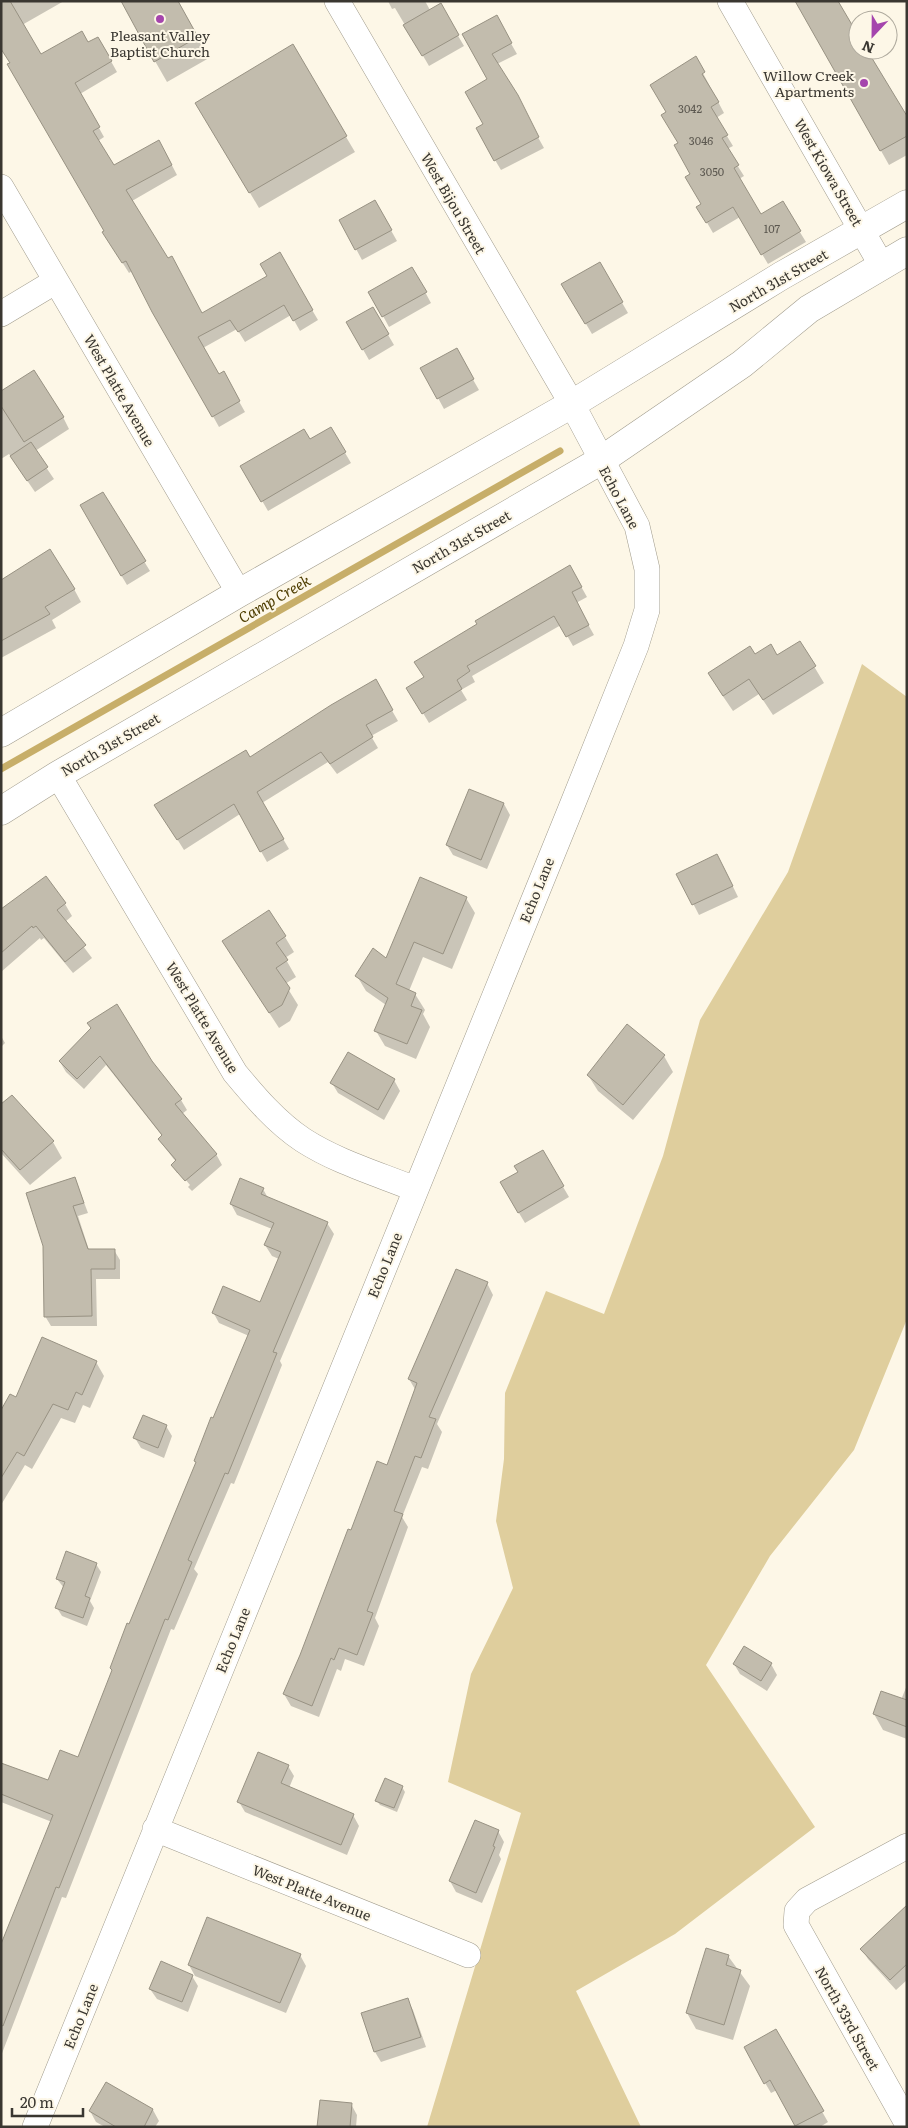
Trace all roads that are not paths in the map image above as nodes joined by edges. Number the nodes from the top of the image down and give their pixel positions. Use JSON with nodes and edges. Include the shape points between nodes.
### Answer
{"nodes":[{"id":1,"x":336,"y":1,"type":"edge"},
{"id":2,"x":730,"y":1,"type":"edge"},
{"id":3,"x":1,"y":186,"type":"edge"},
{"id":4,"x":907,"y":204,"type":"edge"},
{"id":5,"x":862,"y":231,"type":"junction"},
{"id":6,"x":907,"y":251,"type":"edge"},
{"id":7,"x":882,"y":266,"type":"junction"},
{"id":8,"x":56,"y":281,"type":"junction"},
{"id":9,"x":1,"y":314,"type":"edge"},
{"id":10,"x":572,"y":404,"type":"junction"},
{"id":11,"x":600,"y":460,"type":"junction"},
{"id":12,"x":239,"y":593,"type":"junction"},
{"id":13,"x":1,"y":733,"type":"edge"},
{"id":14,"x":58,"y":774,"type":"junction"},
{"id":15,"x":1,"y":811,"type":"edge"},
{"id":16,"x":415,"y":1189,"type":"junction"},
{"id":17,"x":155,"y":1829,"type":"junction"},
{"id":18,"x":907,"y":1846,"type":"edge"},
{"id":19,"x":468,"y":1955,"type":"dead end"},
{"id":20,"x":907,"y":2123,"type":"edge"},
{"id":21,"x":35,"y":2127,"type":"edge"}],
"edges":[{"from":1,"to":10,"type":"street","name":"West Bijou Street"},
{"from":2,"to":5,"type":"street","name":"West Kiowa Street"},
{"from":3,"to":8,"type":"street","name":"West Platte Avenue"},
{"from":4,"to":5,"type":"main road","name":"North 31st Street"},
{"from":5,"to":7,"type":"street","name":"West Kiowa Street"},
{"from":5,"to":10,"type":"main road","name":"North 31st Street","via":[[781,276]]},
{"from":6,"to":7,"type":"main road","name":"North 31st Street"},
{"from":7,"to":11,"type":"main road","name":"North 31st Street","via":[[809,309],[742,364]]},
{"from":8,"to":9,"type":"street"},
{"from":8,"to":12,"type":"street","name":"West Platte Avenue"},
{"from":10,"to":11,"type":"street","name":"Echo Lane"},
{"from":10,"to":12,"type":"main road","name":"North 31st Street"},
{"from":11,"to":14,"type":"main road","name":"North 31st Street"},
{"from":11,"to":16,"type":"street","name":"Echo Lane","via":[[637,526],[647,568],[647,610],[636,646]]},
{"from":12,"to":13,"type":"main road","name":"North 31st Street"},
{"from":14,"to":15,"type":"main road","name":"North 31st Street"},
{"from":14,"to":16,"type":"street","name":"West Platte Avenue","via":[[235,1073],[264,1108],[303,1140],[340,1159]]},
{"from":16,"to":17,"type":"street","name":"Echo Lane"},
{"from":17,"to":19,"type":"street","name":"West Platte Avenue"},
{"from":17,"to":21,"type":"street","name":"Echo Lane"},
{"from":18,"to":20,"type":"street","name":"North 33rd Street","via":[[807,1900],[797,1911],[796,1925]]}]}
